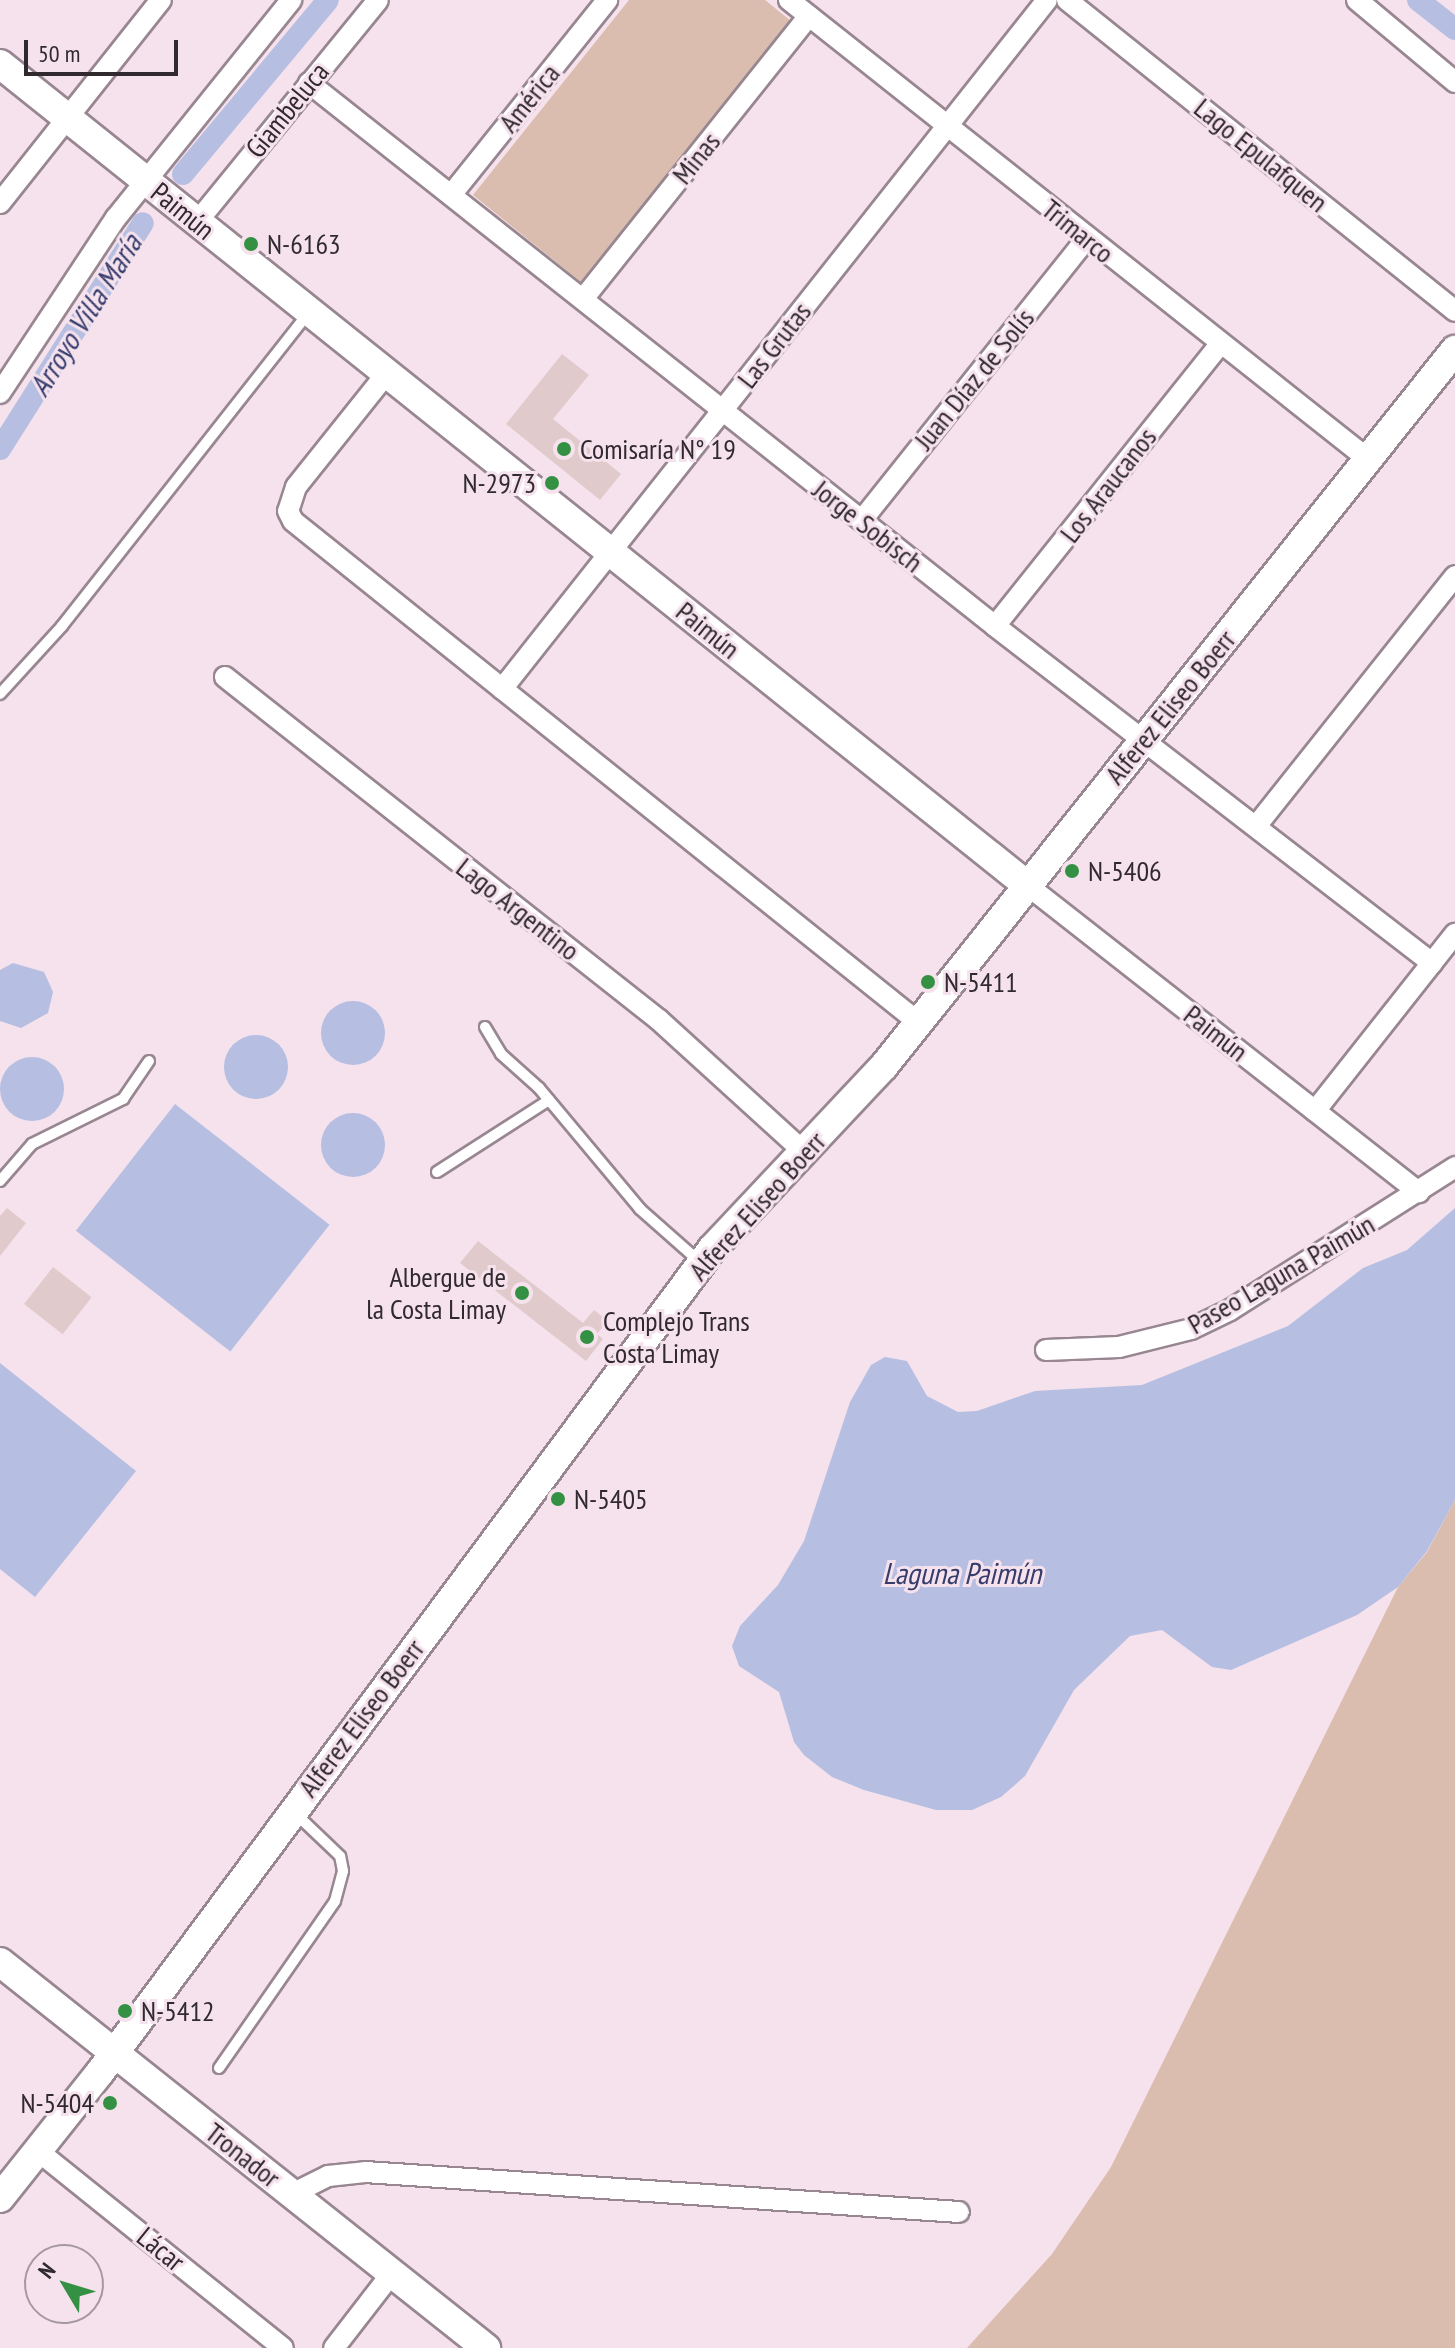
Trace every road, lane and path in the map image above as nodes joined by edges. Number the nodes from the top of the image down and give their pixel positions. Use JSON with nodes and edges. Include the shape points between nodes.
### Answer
{"nodes":[{"id":1,"x":161,"y":0,"type":"edge"},
{"id":2,"x":291,"y":0,"type":"edge"},
{"id":3,"x":378,"y":0,"type":"edge"},
{"id":4,"x":607,"y":0,"type":"edge"},
{"id":5,"x":789,"y":0,"type":"edge"},
{"id":6,"x":1047,"y":0,"type":"edge"},
{"id":7,"x":1067,"y":0,"type":"edge"},
{"id":8,"x":1357,"y":0,"type":"edge"},
{"id":9,"x":809,"y":16,"type":"junction"},
{"id":10,"x":0,"y":64,"type":"edge"},
{"id":11,"x":1455,"y":82,"type":"edge"},
{"id":12,"x":309,"y":83,"type":"junction"},
{"id":13,"x":67,"y":118,"type":"junction"},
{"id":14,"x":947,"y":126,"type":"junction"},
{"id":15,"x":145,"y":180,"type":"junction"},
{"id":16,"x":451,"y":195,"type":"junction"},
{"id":17,"x":0,"y":203,"type":"edge"},
{"id":18,"x":197,"y":222,"type":"junction"},
{"id":19,"x":1087,"y":238,"type":"junction"},
{"id":20,"x":583,"y":299,"type":"junction"},
{"id":21,"x":1455,"y":311,"type":"edge"},
{"id":22,"x":310,"y":312,"type":"junction"},
{"id":23,"x":1220,"y":344,"type":"junction"},
{"id":24,"x":1455,"y":350,"type":"edge"},
{"id":25,"x":387,"y":373,"type":"junction"},
{"id":26,"x":0,"y":393,"type":"edge"},
{"id":27,"x":723,"y":410,"type":"junction"},
{"id":28,"x":1368,"y":459,"type":"junction"},
{"id":29,"x":862,"y":520,"type":"junction"},
{"id":30,"x":611,"y":552,"type":"junction"},
{"id":31,"x":1455,"y":576,"type":"edge"},
{"id":32,"x":995,"y":626,"type":"junction"},
{"id":33,"x":225,"y":677,"type":"dead end"},
{"id":34,"x":502,"y":689,"type":"junction"},
{"id":35,"x":0,"y":694,"type":"edge"},
{"id":36,"x":1145,"y":737,"type":"junction"},
{"id":37,"x":1257,"y":825,"type":"junction"},
{"id":38,"x":1027,"y":885,"type":"junction"},
{"id":39,"x":1455,"y":934,"type":"edge"},
{"id":40,"x":1432,"y":963,"type":"junction"},
{"id":41,"x":918,"y":1022,"type":"junction"},
{"id":42,"x":485,"y":1027,"type":"dead end"},
{"id":43,"x":149,"y":1061,"type":"dead end"},
{"id":44,"x":549,"y":1100,"type":"junction"},
{"id":45,"x":1315,"y":1111,"type":"junction"},
{"id":46,"x":804,"y":1152,"type":"junction"},
{"id":47,"x":1455,"y":1167,"type":"edge"},
{"id":48,"x":437,"y":1172,"type":"dead end"},
{"id":49,"x":0,"y":1181,"type":"edge"},
{"id":50,"x":1419,"y":1192,"type":"junction"},
{"id":51,"x":702,"y":1263,"type":"junction"},
{"id":52,"x":1046,"y":1350,"type":"dead end"},
{"id":53,"x":293,"y":1810,"type":"junction"},
{"id":54,"x":0,"y":1962,"type":"edge"},
{"id":55,"x":115,"y":2053,"type":"junction"},
{"id":56,"x":219,"y":2068,"type":"dead end"},
{"id":57,"x":38,"y":2151,"type":"junction"},
{"id":58,"x":292,"y":2194,"type":"junction"},
{"id":59,"x":0,"y":2198,"type":"edge"},
{"id":60,"x":959,"y":2212,"type":"dead end"},
{"id":61,"x":392,"y":2273,"type":"junction"},
{"id":62,"x":283,"y":2348,"type":"edge"},
{"id":63,"x":334,"y":2348,"type":"edge"},
{"id":64,"x":486,"y":2348,"type":"edge"}],
"edges":[{"from":1,"to":13,"type":"street"},
{"from":2,"to":15,"type":"street"},
{"from":3,"to":12,"type":"street","name":"Giambeluca"},
{"from":4,"to":16,"type":"street","name":"América"},
{"from":5,"to":9,"type":"street","name":"Trimarco"},
{"from":6,"to":14,"type":"street","name":"Las Grutas"},
{"from":7,"to":21,"type":"street","name":"Lago Epulafquen"},
{"from":8,"to":11,"type":"street"},
{"from":9,"to":14,"type":"street","name":"Trimarco"},
{"from":9,"to":20,"type":"street","name":"Minas"},
{"from":10,"to":13,"type":"street","name":"Paimún"},
{"from":12,"to":16,"type":"street","name":"Jorge Sobisch"},
{"from":12,"to":18,"type":"street","name":"Giambeluca"},
{"from":13,"to":15,"type":"street","name":"Paimún"},
{"from":13,"to":17,"type":"street"},
{"from":14,"to":19,"type":"street","name":"Trimarco"},
{"from":14,"to":27,"type":"street","name":"Las Grutas"},
{"from":15,"to":18,"type":"street","name":"Paimún"},
{"from":15,"to":26,"type":"street"},
{"from":16,"to":20,"type":"street","name":"Jorge Sobisch"},
{"from":18,"to":22,"type":"street","name":"Paimún"},
{"from":19,"to":23,"type":"street","name":"Trimarco"},
{"from":19,"to":29,"type":"street","name":"Juan Díaz de Solís"},
{"from":20,"to":27,"type":"street","name":"Jorge Sobisch"},
{"from":22,"to":25,"type":"street","name":"Paimún"},
{"from":22,"to":35,"type":"lane","via":[[62,626]]},
{"from":23,"to":28,"type":"street","name":"Trimarco"},
{"from":23,"to":32,"type":"street","name":"Los Araucanos"},
{"from":24,"to":28,"type":"street","name":"Alferez Eliseo Boerr"},
{"from":25,"to":30,"type":"street","name":"Paimún"},
{"from":25,"to":34,"type":"street","via":[[296,487],[288,511],[302,530]]},
{"from":27,"to":29,"type":"street","name":"Jorge Sobisch"},
{"from":27,"to":30,"type":"street","name":"Las Grutas"},
{"from":28,"to":36,"type":"street","name":"Alferez Eliseo Boerr"},
{"from":29,"to":32,"type":"street","name":"Jorge Sobisch"},
{"from":30,"to":34,"type":"street","name":"Las Grutas"},
{"from":30,"to":38,"type":"street","name":"Paimún"},
{"from":31,"to":37,"type":"street"},
{"from":32,"to":36,"type":"street","name":"Jorge Sobisch"},
{"from":33,"to":46,"type":"street","name":"Lago Argentino","via":[[659,1020]]},
{"from":34,"to":41,"type":"street"},
{"from":36,"to":37,"type":"street","name":"Jorge Sobisch"},
{"from":36,"to":38,"type":"street","name":"Alferez Eliseo Boerr"},
{"from":37,"to":40,"type":"street","name":"Jorge Sobisch"},
{"from":38,"to":41,"type":"street","name":"Alferez Eliseo Boerr"},
{"from":38,"to":45,"type":"street","name":"Paimún"},
{"from":39,"to":40,"type":"street"},
{"from":40,"to":45,"type":"street"},
{"from":41,"to":46,"type":"street","name":"Alferez Eliseo Boerr"},
{"from":42,"to":44,"type":"lane","via":[[501,1054]]},
{"from":43,"to":49,"type":"lane","via":[[123,1099],[32,1144]]},
{"from":44,"to":48,"type":"lane"},
{"from":44,"to":51,"type":"lane","via":[[640,1209]]},
{"from":45,"to":50,"type":"street","name":"Paimún"},
{"from":46,"to":51,"type":"street","name":"Alferez Eliseo Boerr"},
{"from":47,"to":50,"type":"street","name":"Paseo Laguna Paimún"},
{"from":50,"to":52,"type":"street","name":"Paseo Laguna Paimún","via":[[1191,1329],[1119,1347]]},
{"from":51,"to":53,"type":"street","name":"Alferez Eliseo Boerr"},
{"from":53,"to":55,"type":"street","name":"Alferez Eliseo Boerr"},
{"from":53,"to":56,"type":"lane","via":[[340,1856],[343,1871],[335,1901]]},
{"from":54,"to":55,"type":"street","name":"Tronador"},
{"from":55,"to":57,"type":"street","name":"Alferez Eliseo Boerr"},
{"from":55,"to":58,"type":"street","name":"Tronador"},
{"from":57,"to":59,"type":"street","name":"Alferez Eliseo Boerr"},
{"from":57,"to":62,"type":"street","name":"Lácar"},
{"from":58,"to":60,"type":"street","via":[[328,2176],[365,2172]]},
{"from":58,"to":61,"type":"street","name":"Tronador"},
{"from":61,"to":63,"type":"street"},
{"from":61,"to":64,"type":"street","name":"Tronador"}]}
